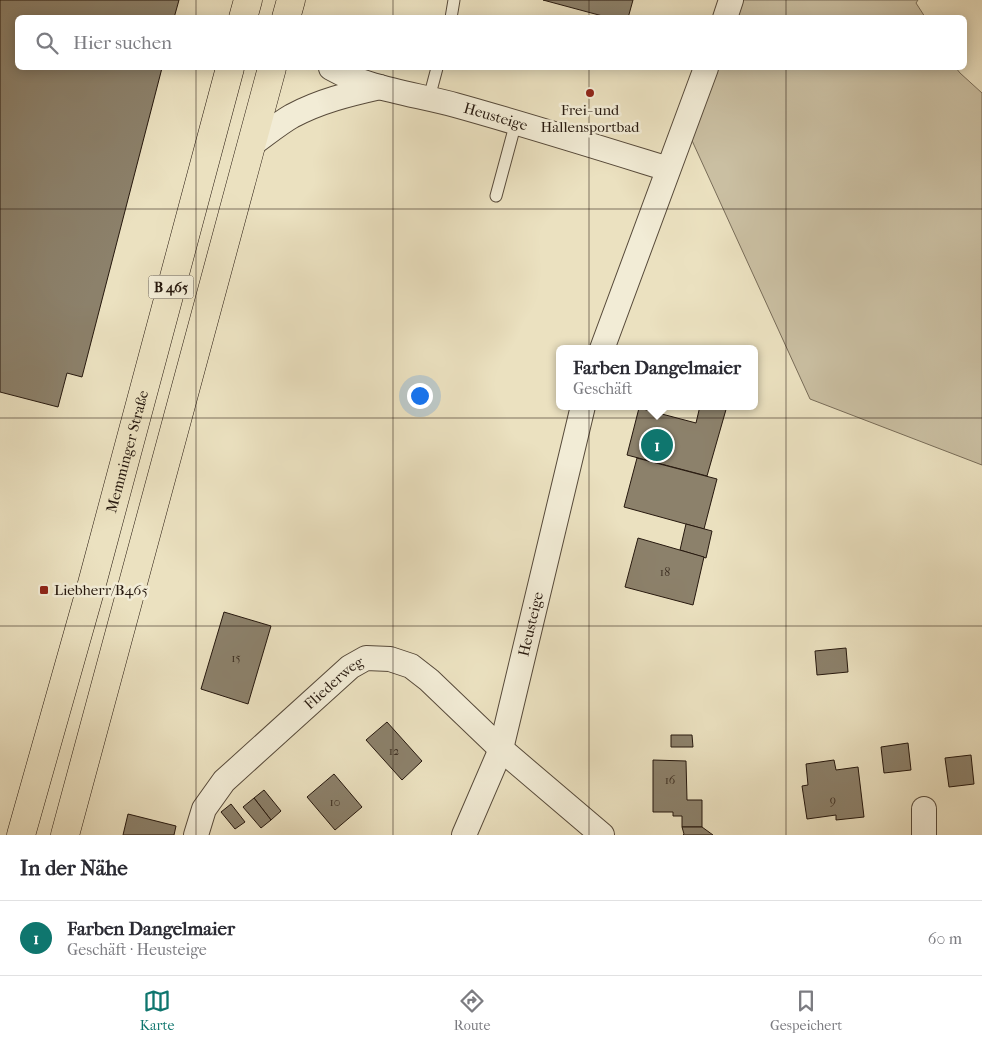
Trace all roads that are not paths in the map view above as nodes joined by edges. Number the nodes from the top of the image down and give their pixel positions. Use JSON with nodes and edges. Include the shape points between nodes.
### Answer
{"nodes":[{"id":1,"x":248,"y":0,"type":"edge"},
{"id":2,"x":454,"y":0,"type":"edge"},
{"id":3,"x":731,"y":0,"type":"edge"},
{"id":4,"x":244,"y":15,"type":"edge"},
{"id":5,"x":452,"y":15,"type":"edge"},
{"id":6,"x":726,"y":15,"type":"edge"},
{"id":7,"x":229,"y":70,"type":"edge"},
{"id":8,"x":271,"y":70,"type":"edge"},
{"id":9,"x":335,"y":70,"type":"edge"},
{"id":10,"x":437,"y":70,"type":"edge"},
{"id":11,"x":705,"y":70,"type":"edge"},
{"id":12,"x":381,"y":86,"type":"junction"},
{"id":13,"x":429,"y":98,"type":"junction"},
{"id":14,"x":516,"y":122,"type":"junction"},
{"id":15,"x":251,"y":145,"type":"junction"},
{"id":16,"x":668,"y":169,"type":"junction"},
{"id":17,"x":496,"y":196,"type":"dead end"},
{"id":18,"x":603,"y":345,"type":"edge"},
{"id":19,"x":582,"y":410,"type":"edge"},
{"id":20,"x":501,"y":749,"type":"junction"},
{"id":21,"x":924,"y":809,"type":"dead end"},
{"id":22,"x":22,"y":835,"type":"edge"},
{"id":23,"x":66,"y":835,"type":"edge"},
{"id":24,"x":196,"y":835,"type":"edge"},
{"id":25,"x":464,"y":835,"type":"edge"},
{"id":26,"x":602,"y":835,"type":"edge"},
{"id":27,"x":924,"y":835,"type":"edge"}],
"edges":[{"from":1,"to":4,"type":"main road"},
{"from":2,"to":5,"type":"lane"},
{"from":3,"to":6,"type":"street"},
{"from":7,"to":22,"type":"main road","name":"Memminger Straße","number":"B 465"},
{"from":8,"to":15,"type":"main road","number":"B 465"},
{"from":9,"to":12,"type":"street","name":"Heusteige"},
{"from":10,"to":13,"type":"lane"},
{"from":11,"to":16,"type":"street"},
{"from":12,"to":13,"type":"street","name":"Heusteige"},
{"from":12,"to":15,"type":"street","name":"Heusteige","via":[[337,96],[313,106],[290,117]]},
{"from":13,"to":14,"type":"street","name":"Heusteige"},
{"from":14,"to":16,"type":"street","name":"Heusteige"},
{"from":14,"to":17,"type":"lane"},
{"from":15,"to":23,"type":"main road","number":"B 465"},
{"from":16,"to":18,"type":"street"},
{"from":19,"to":20,"type":"street","name":"Heusteige"},
{"from":20,"to":24,"type":"street","name":"Fliederweg","via":[[411,666],[390,659],[366,658],[350,667],[224,781],[204,809]]},
{"from":20,"to":25,"type":"street","name":"Heusteige"},
{"from":20,"to":26,"type":"street"},
{"from":21,"to":27,"type":"street"}]}
